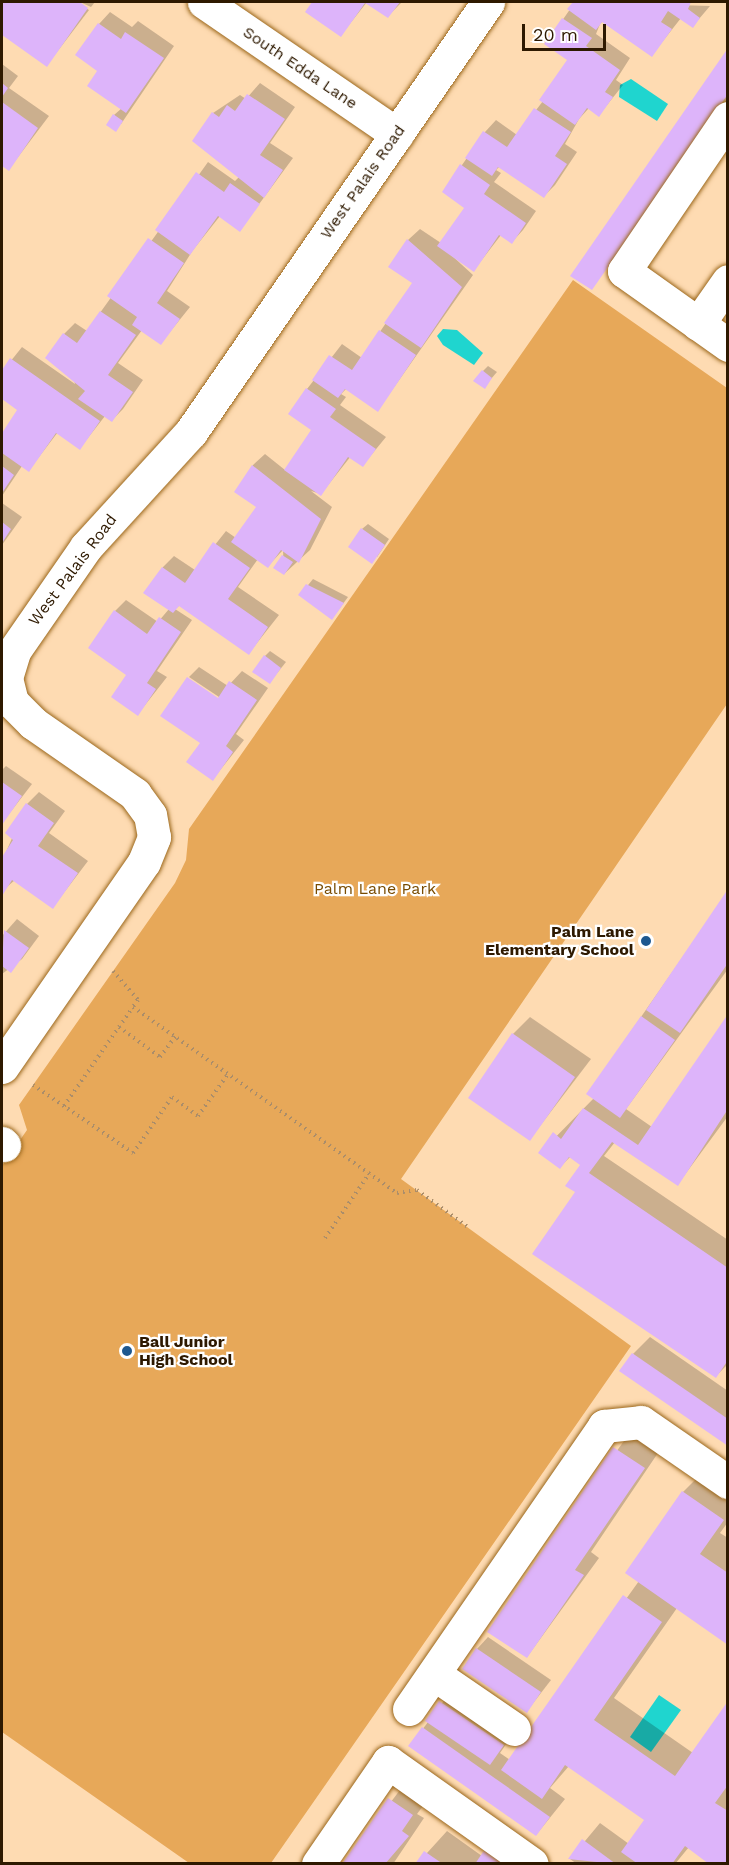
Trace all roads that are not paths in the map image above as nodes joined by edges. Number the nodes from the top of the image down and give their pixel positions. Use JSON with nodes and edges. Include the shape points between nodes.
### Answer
{"nodes":[{"id":1,"x":204,"y":2,"type":"edge"},
{"id":2,"x":488,"y":2,"type":"edge"},
{"id":3,"x":728,"y":118,"type":"edge"},
{"id":4,"x":397,"y":134,"type":"junction"},
{"id":5,"x":728,"y":281,"type":"edge"},
{"id":6,"x":698,"y":324,"type":"junction"},
{"id":7,"x":728,"y":345,"type":"edge"},
{"id":8,"x":2,"y":1067,"type":"edge"},
{"id":9,"x":728,"y":1482,"type":"edge"},
{"id":10,"x":434,"y":1674,"type":"junction"},
{"id":11,"x":409,"y":1709,"type":"dead end"},
{"id":12,"x":514,"y":1729,"type":"dead end"},
{"id":13,"x":318,"y":1863,"type":"edge"},
{"id":14,"x":532,"y":1863,"type":"edge"}],
"edges":[{"from":1,"to":4,"type":"street","name":"South Edda Lane"},
{"from":2,"to":4,"type":"street","name":"West Palais Road"},
{"from":3,"to":6,"type":"street","via":[[624,266],[624,271]]},
{"from":4,"to":8,"type":"street","name":"West Palais Road","via":[[191,432],[92,541],[14,651],[6,678],[12,702],[33,723],[135,794],[150,815],[154,837],[144,862]]},
{"from":5,"to":6,"type":"street"},
{"from":6,"to":7,"type":"street"},
{"from":9,"to":10,"type":"street","via":[[641,1422],[604,1426]]},
{"from":10,"to":11,"type":"street"},
{"from":10,"to":12,"type":"street"},
{"from":13,"to":14,"type":"street","via":[[388,1762]]}]}
